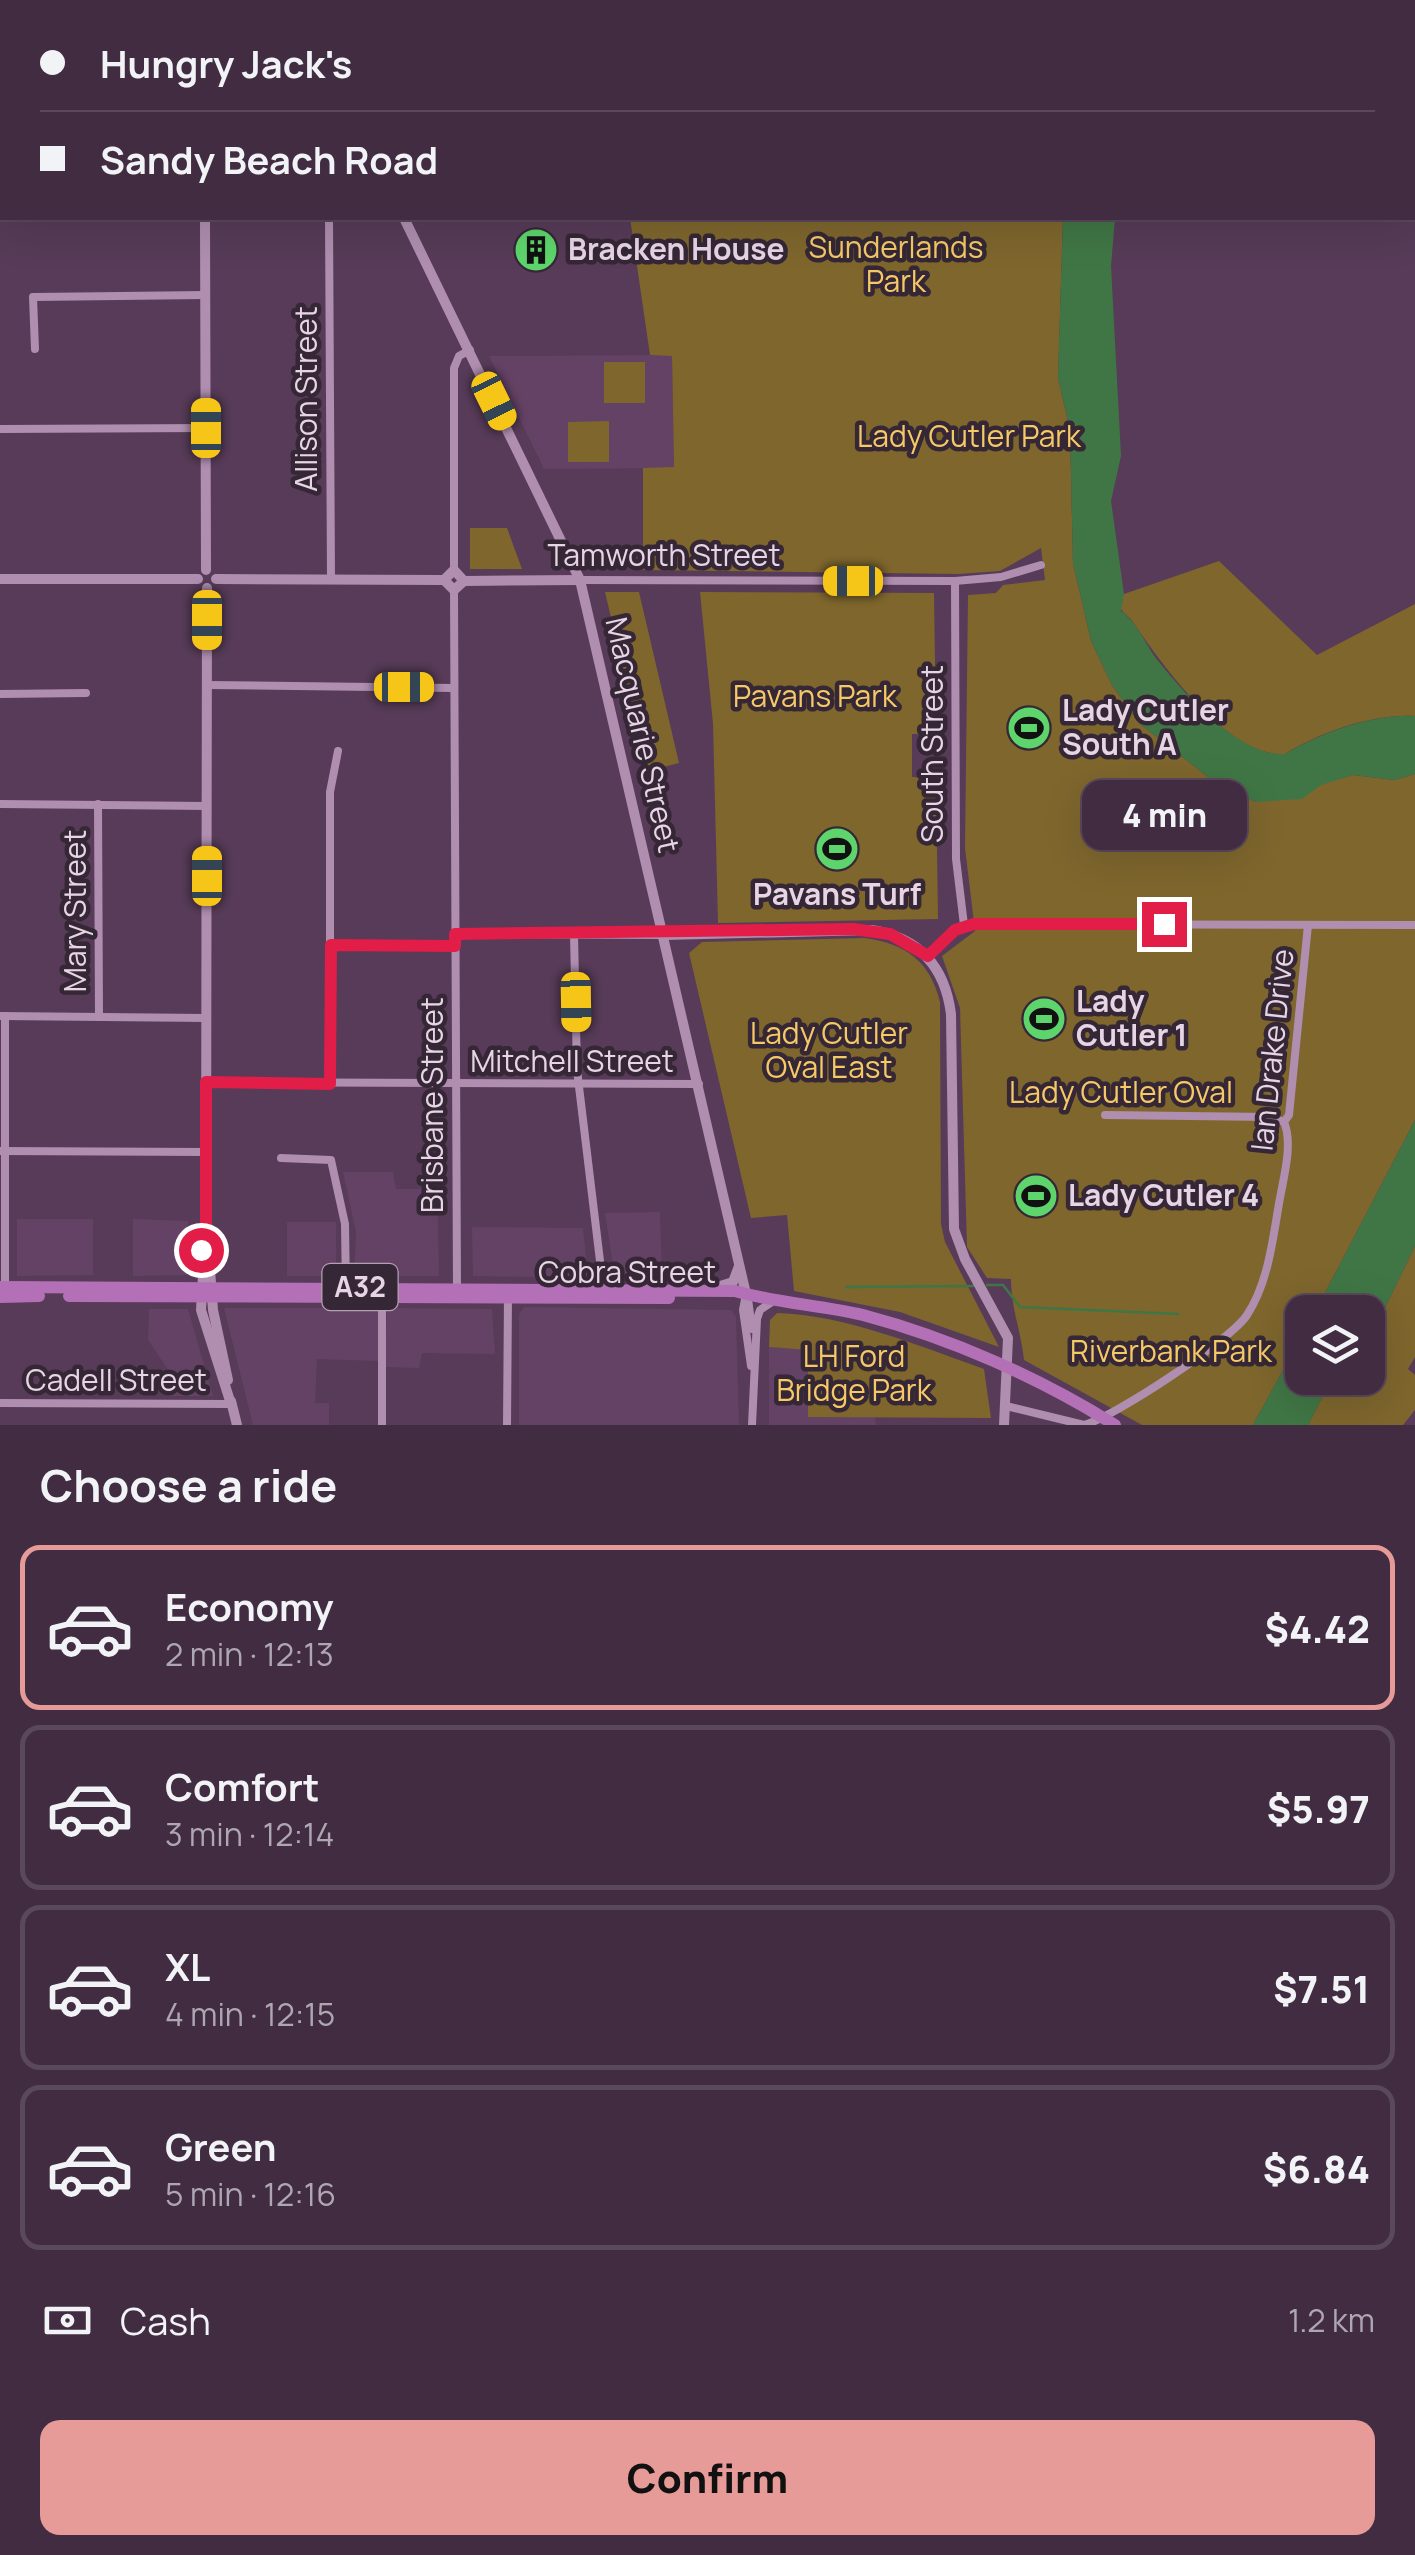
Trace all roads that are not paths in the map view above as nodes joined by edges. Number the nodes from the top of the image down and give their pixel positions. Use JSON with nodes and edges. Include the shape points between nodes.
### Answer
{"nodes":[{"id":1,"x":205,"y":220,"type":"edge"},
{"id":2,"x":329,"y":220,"type":"edge"},
{"id":3,"x":405,"y":220,"type":"edge"},
{"id":4,"x":206,"y":294,"type":"junction"},
{"id":5,"x":35,"y":349,"type":"dead end"},
{"id":6,"x":470,"y":350,"type":"junction"},
{"id":7,"x":0,"y":428,"type":"edge"},
{"id":8,"x":206,"y":428,"type":"junction"},
{"id":9,"x":1041,"y":565,"type":"dead end"},
{"id":10,"x":206,"y":570,"type":"junction"},
{"id":11,"x":454,"y":570,"type":"junction"},
{"id":12,"x":0,"y":579,"type":"edge"},
{"id":13,"x":198,"y":579,"type":"junction"},
{"id":14,"x":331,"y":580,"type":"junction"},
{"id":15,"x":444,"y":580,"type":"junction"},
{"id":16,"x":580,"y":580,"type":"junction"},
{"id":17,"x":464,"y":581,"type":"junction"},
{"id":18,"x":955,"y":581,"type":"junction"},
{"id":19,"x":212,"y":584,"type":"junction"},
{"id":20,"x":454,"y":590,"type":"junction"},
{"id":21,"x":208,"y":685,"type":"junction"},
{"id":22,"x":454,"y":688,"type":"junction"},
{"id":23,"x":0,"y":694,"type":"edge"},
{"id":24,"x":86,"y":694,"type":"dead end"},
{"id":25,"x":338,"y":751,"type":"dead end"},
{"id":26,"x":0,"y":804,"type":"edge"},
{"id":27,"x":98,"y":804,"type":"junction"},
{"id":28,"x":207,"y":806,"type":"junction"},
{"id":29,"x":1308,"y":925,"type":"junction"},
{"id":30,"x":1415,"y":925,"type":"edge"},
{"id":31,"x":964,"y":926,"type":"junction"},
{"id":32,"x":455,"y":934,"type":"junction"},
{"id":33,"x":574,"y":935,"type":"junction"},
{"id":34,"x":664,"y":935,"type":"junction"},
{"id":35,"x":331,"y":945,"type":"junction"},
{"id":36,"x":455,"y":946,"type":"junction"},
{"id":37,"x":928,"y":956,"type":"junction"},
{"id":38,"x":3,"y":1016,"type":"edge"},
{"id":39,"x":98,"y":1017,"type":"junction"},
{"id":40,"x":206,"y":1018,"type":"junction"},
{"id":41,"x":206,"y":1082,"type":"junction"},
{"id":42,"x":330,"y":1084,"type":"junction"},
{"id":43,"x":456,"y":1084,"type":"junction"},
{"id":44,"x":699,"y":1084,"type":"junction"},
{"id":45,"x":578,"y":1086,"type":"junction"},
{"id":46,"x":1104,"y":1115,"type":"dead end"},
{"id":47,"x":1284,"y":1122,"type":"junction"},
{"id":48,"x":3,"y":1151,"type":"edge"},
{"id":49,"x":206,"y":1152,"type":"junction"},
{"id":50,"x":281,"y":1158,"type":"dead end"},
{"id":51,"x":740,"y":1254,"type":"junction"},
{"id":52,"x":456,"y":1288,"type":"junction"},
{"id":53,"x":706,"y":1290,"type":"junction"},
{"id":54,"x":207,"y":1291,"type":"junction"},
{"id":55,"x":2,"y":1292,"type":"edge"},
{"id":56,"x":346,"y":1292,"type":"junction"},
{"id":57,"x":382,"y":1292,"type":"junction"},
{"id":58,"x":508,"y":1293,"type":"junction"},
{"id":59,"x":604,"y":1293,"type":"junction"},
{"id":60,"x":746,"y":1294,"type":"junction"},
{"id":61,"x":484,"y":1298,"type":"junction"},
{"id":62,"x":790,"y":1300,"type":"junction"},
{"id":63,"x":754,"y":1354,"type":"junction"},
{"id":64,"x":752,"y":1371,"type":"junction"},
{"id":65,"x":0,"y":1403,"type":"edge"},
{"id":66,"x":231,"y":1404,"type":"junction"},
{"id":67,"x":1006,"y":1406,"type":"junction"},
{"id":68,"x":236,"y":1425,"type":"edge"},
{"id":69,"x":382,"y":1425,"type":"edge"},
{"id":70,"x":507,"y":1425,"type":"edge"},
{"id":71,"x":752,"y":1425,"type":"edge"},
{"id":72,"x":1004,"y":1425,"type":"edge"},
{"id":73,"x":1084,"y":1425,"type":"edge"},
{"id":74,"x":1115,"y":1425,"type":"edge"}],
"edges":[{"from":1,"to":4,"type":"street"},
{"from":2,"to":14,"type":"street","name":"Allison Street"},
{"from":3,"to":6,"type":"street","name":"Macquarie Street"},
{"from":4,"to":5,"type":"street","via":[[33,297]]},
{"from":4,"to":8,"type":"street"},
{"from":6,"to":11,"type":"street","via":[[454,368]]},
{"from":6,"to":16,"type":"street","name":"Macquarie Street"},
{"from":7,"to":8,"type":"street"},
{"from":8,"to":10,"type":"street"},
{"from":9,"to":18,"type":"street","name":"Tamworth Street","via":[[1002,578]]},
{"from":10,"to":13,"type":"street"},
{"from":10,"to":19,"type":"street"},
{"from":11,"to":15,"type":"street"},
{"from":11,"to":17,"type":"street"},
{"from":12,"to":13,"type":"street"},
{"from":13,"to":19,"type":"street"},
{"from":14,"to":15,"type":"street"},
{"from":14,"to":19,"type":"street"},
{"from":15,"to":20,"type":"street"},
{"from":16,"to":17,"type":"street","name":"Tamworth Street"},
{"from":16,"to":18,"type":"street","name":"Tamworth Street"},
{"from":16,"to":34,"type":"street","name":"Macquarie Street"},
{"from":17,"to":20,"type":"street"},
{"from":18,"to":31,"type":"street","name":"South Street","via":[[956,859]]},
{"from":19,"to":21,"type":"street"},
{"from":20,"to":22,"type":"street","name":"Brisbane Street"},
{"from":21,"to":22,"type":"street"},
{"from":21,"to":28,"type":"street"},
{"from":22,"to":32,"type":"street","name":"Brisbane Street"},
{"from":23,"to":24,"type":"street"},
{"from":25,"to":35,"type":"street","via":[[330,792]]},
{"from":26,"to":27,"type":"street"},
{"from":27,"to":28,"type":"street"},
{"from":27,"to":39,"type":"street","name":"Mary Street"},
{"from":28,"to":40,"type":"street"},
{"from":29,"to":30,"type":"street"},
{"from":29,"to":31,"type":"street"},
{"from":29,"to":47,"type":"street","name":"Ian Drake Drive","via":[[1290,1116]]},
{"from":31,"to":37,"type":"street"},
{"from":32,"to":33,"type":"street"},
{"from":32,"to":36,"type":"street","name":"Brisbane Street"},
{"from":33,"to":34,"type":"street"},
{"from":33,"to":45,"type":"street"},
{"from":34,"to":37,"type":"street","via":[[872,930],[905,939]]},
{"from":34,"to":44,"type":"street","name":"Macquarie Street"},
{"from":35,"to":36,"type":"street"},
{"from":35,"to":42,"type":"street"},
{"from":36,"to":43,"type":"street","name":"Brisbane Street"},
{"from":37,"to":67,"type":"street","via":[[946,987],[951,1014],[954,1228],[1008,1338]]},
{"from":38,"to":39,"type":"street"},
{"from":38,"to":48,"type":"street"},
{"from":39,"to":40,"type":"street"},
{"from":40,"to":41,"type":"street"},
{"from":41,"to":42,"type":"street","name":"Mitchell Street"},
{"from":41,"to":49,"type":"street"},
{"from":42,"to":43,"type":"street","name":"Mitchell Street"},
{"from":43,"to":45,"type":"street","name":"Mitchell Street"},
{"from":43,"to":52,"type":"street","name":"Brisbane Street"},
{"from":44,"to":45,"type":"street","name":"Mitchell Street"},
{"from":44,"to":51,"type":"street","name":"Macquarie Street"},
{"from":45,"to":59,"type":"street"},
{"from":46,"to":47,"type":"street"},
{"from":47,"to":73,"type":"street","name":"Ian Drake Drive","via":[[1288,1136],[1276,1220],[1248,1314],[1118,1410]]},
{"from":48,"to":49,"type":"street"},
{"from":48,"to":55,"type":"street"},
{"from":49,"to":54,"type":"street"},
{"from":50,"to":56,"type":"street","via":[[331,1160],[344,1224]]},
{"from":51,"to":53,"type":"street","via":[[736,1278]]},
{"from":51,"to":60,"type":"street","name":"Macquarie Street"},
{"from":52,"to":57,"type":"highway","name":"Cobra Street","number":"A32"},
{"from":52,"to":58,"type":"highway","name":"Cobra Street","number":"A32"},
{"from":52,"to":61,"type":"street"},
{"from":53,"to":59,"type":"highway","name":"Cobra Street","number":"A32"},
{"from":53,"to":60,"type":"highway","name":"Cobra Street","number":"A32"},
{"from":54,"to":55,"type":"highway","name":"Cobra Street","number":"A32"},
{"from":54,"to":56,"type":"highway","name":"Cobra Street","number":"A32"},
{"from":54,"to":66,"type":"street","via":[[214,1356]]},
{"from":56,"to":57,"type":"highway","name":"Cobra Street","number":"A32"},
{"from":57,"to":61,"type":"highway","name":"Cobra Street","number":"A32"},
{"from":57,"to":69,"type":"street"},
{"from":58,"to":59,"type":"highway","name":"Cobra Street","number":"A32"},
{"from":58,"to":61,"type":"highway","name":"Cobra Street","number":"A32"},
{"from":58,"to":70,"type":"street"},
{"from":59,"to":60,"type":"highway","name":"Cobra Street","number":"A32"},
{"from":60,"to":62,"type":"highway","number":"A32"},
{"from":60,"to":63,"type":"street","name":"Macquarie Street"},
{"from":60,"to":64,"type":"street","name":"Macquarie Street"},
{"from":62,"to":63,"type":"street","name":"Macquarie Street","via":[[760,1310]]},
{"from":62,"to":74,"type":"highway","number":"A32","via":[[923,1334],[1022,1375]]},
{"from":63,"to":64,"type":"street","name":"Macquarie Street"},
{"from":64,"to":71,"type":"street","name":"Macquarie Street"},
{"from":65,"to":66,"type":"street","name":"Cadell Street"},
{"from":66,"to":68,"type":"street"},
{"from":67,"to":72,"type":"street"},
{"from":67,"to":73,"type":"street","name":"Ian Drake Drive"}]}
